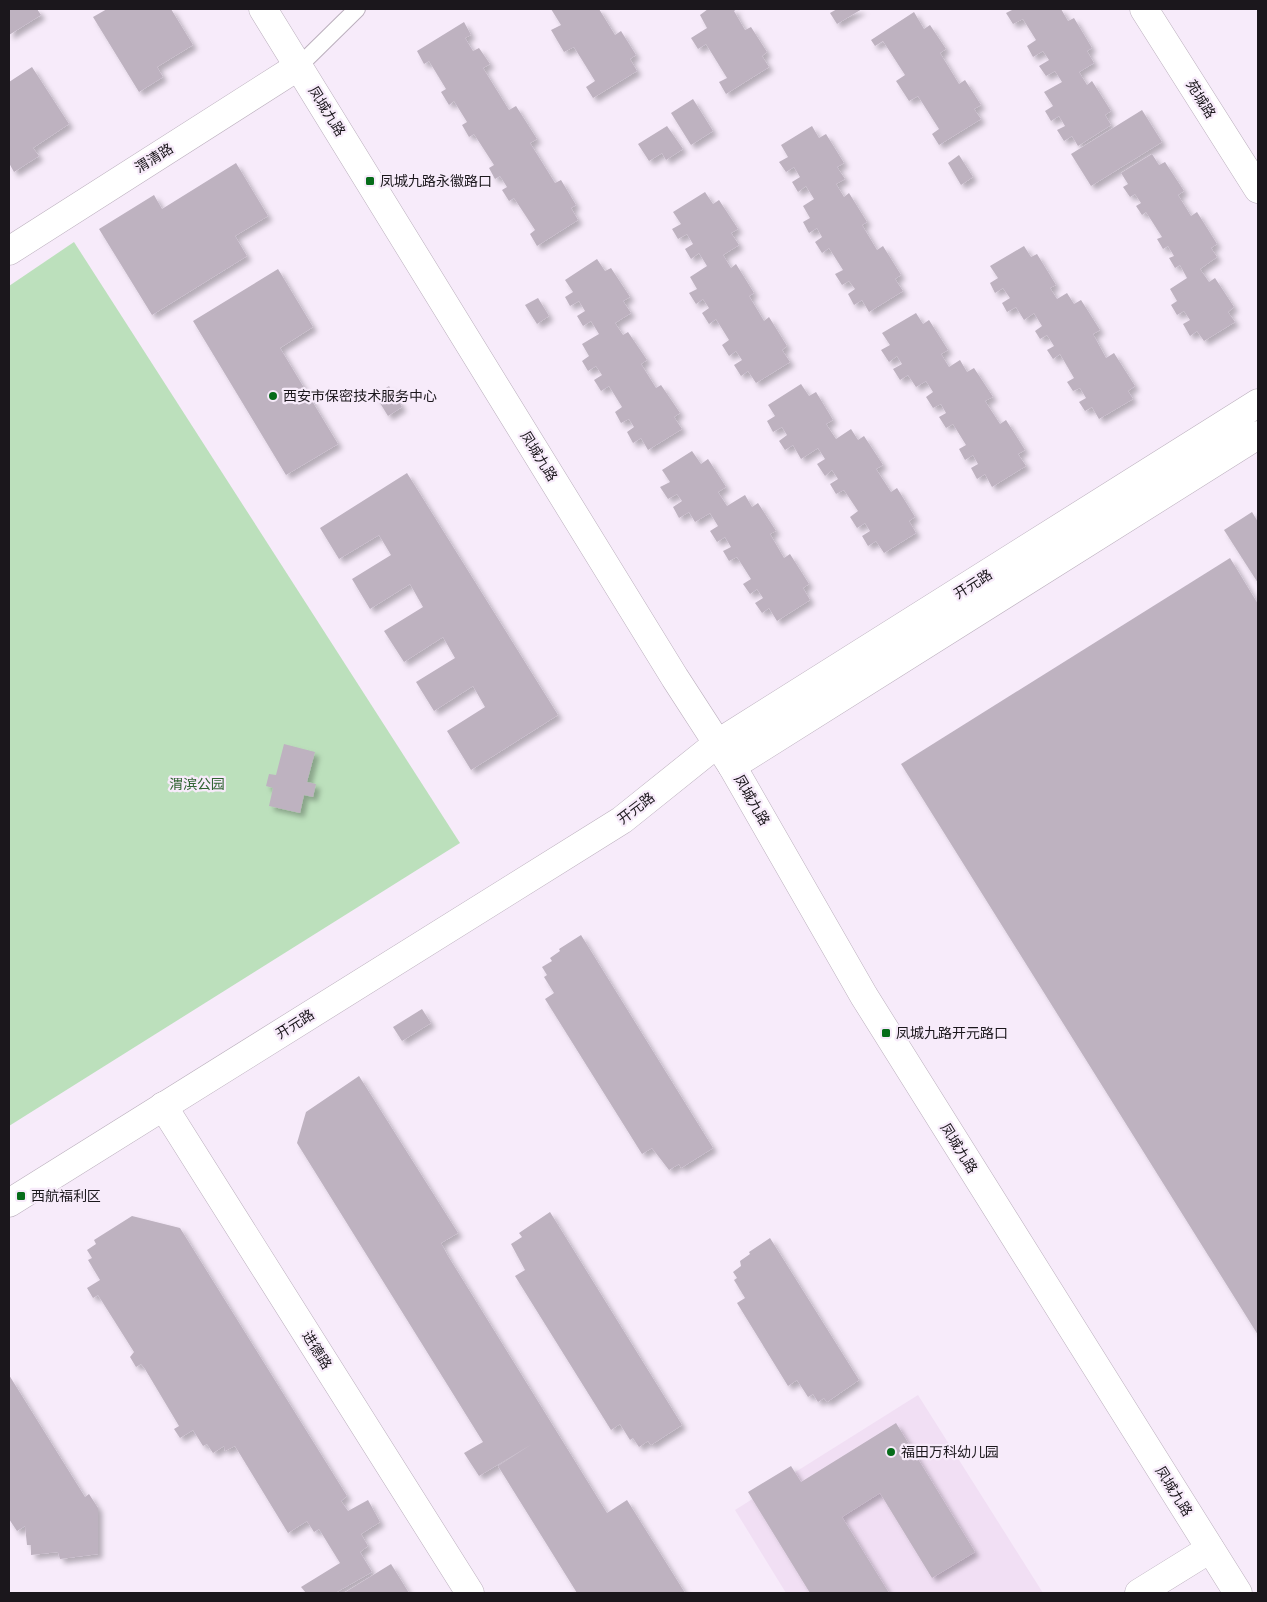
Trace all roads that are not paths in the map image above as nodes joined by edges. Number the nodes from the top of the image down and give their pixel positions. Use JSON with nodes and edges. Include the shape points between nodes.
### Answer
{"nodes":[{"id":1,"x":263,"y":9,"type":"edge"},
{"id":2,"x":358,"y":9,"type":"edge"},
{"id":3,"x":1144,"y":9,"type":"edge"},
{"id":4,"x":299,"y":66,"type":"junction"},
{"id":5,"x":1258,"y":189,"type":"edge"},
{"id":6,"x":9,"y":251,"type":"edge"},
{"id":7,"x":1258,"y":404,"type":"edge"},
{"id":8,"x":1258,"y":435,"type":"edge"},
{"id":9,"x":725,"y":755,"type":"junction"},
{"id":10,"x":163,"y":1106,"type":"junction"},
{"id":11,"x":9,"y":1203,"type":"edge"},
{"id":12,"x":1210,"y":1550,"type":"junction"},
{"id":13,"x":470,"y":1593,"type":"edge"},
{"id":14,"x":1139,"y":1593,"type":"edge"},
{"id":15,"x":1238,"y":1593,"type":"edge"}],
"edges":[{"from":1,"to":4,"type":"street","name":"凤城九路"},
{"from":2,"to":4,"type":"lane"},
{"from":3,"to":5,"type":"street","name":"苑城路"},
{"from":4,"to":6,"type":"street","name":"渭清路"},
{"from":4,"to":9,"type":"street","name":"凤城九路"},
{"from":7,"to":9,"type":"street","name":"开元路"},
{"from":8,"to":9,"type":"street","name":"开元路"},
{"from":9,"to":10,"type":"street","name":"开元路"},
{"from":9,"to":12,"type":"street","name":"凤城九路","via":[[864,996]]},
{"from":10,"to":11,"type":"street","name":"开元路"},
{"from":10,"to":13,"type":"street","name":"进德路"},
{"from":12,"to":14,"type":"street"},
{"from":12,"to":15,"type":"street","name":"凤城九路"}]}
